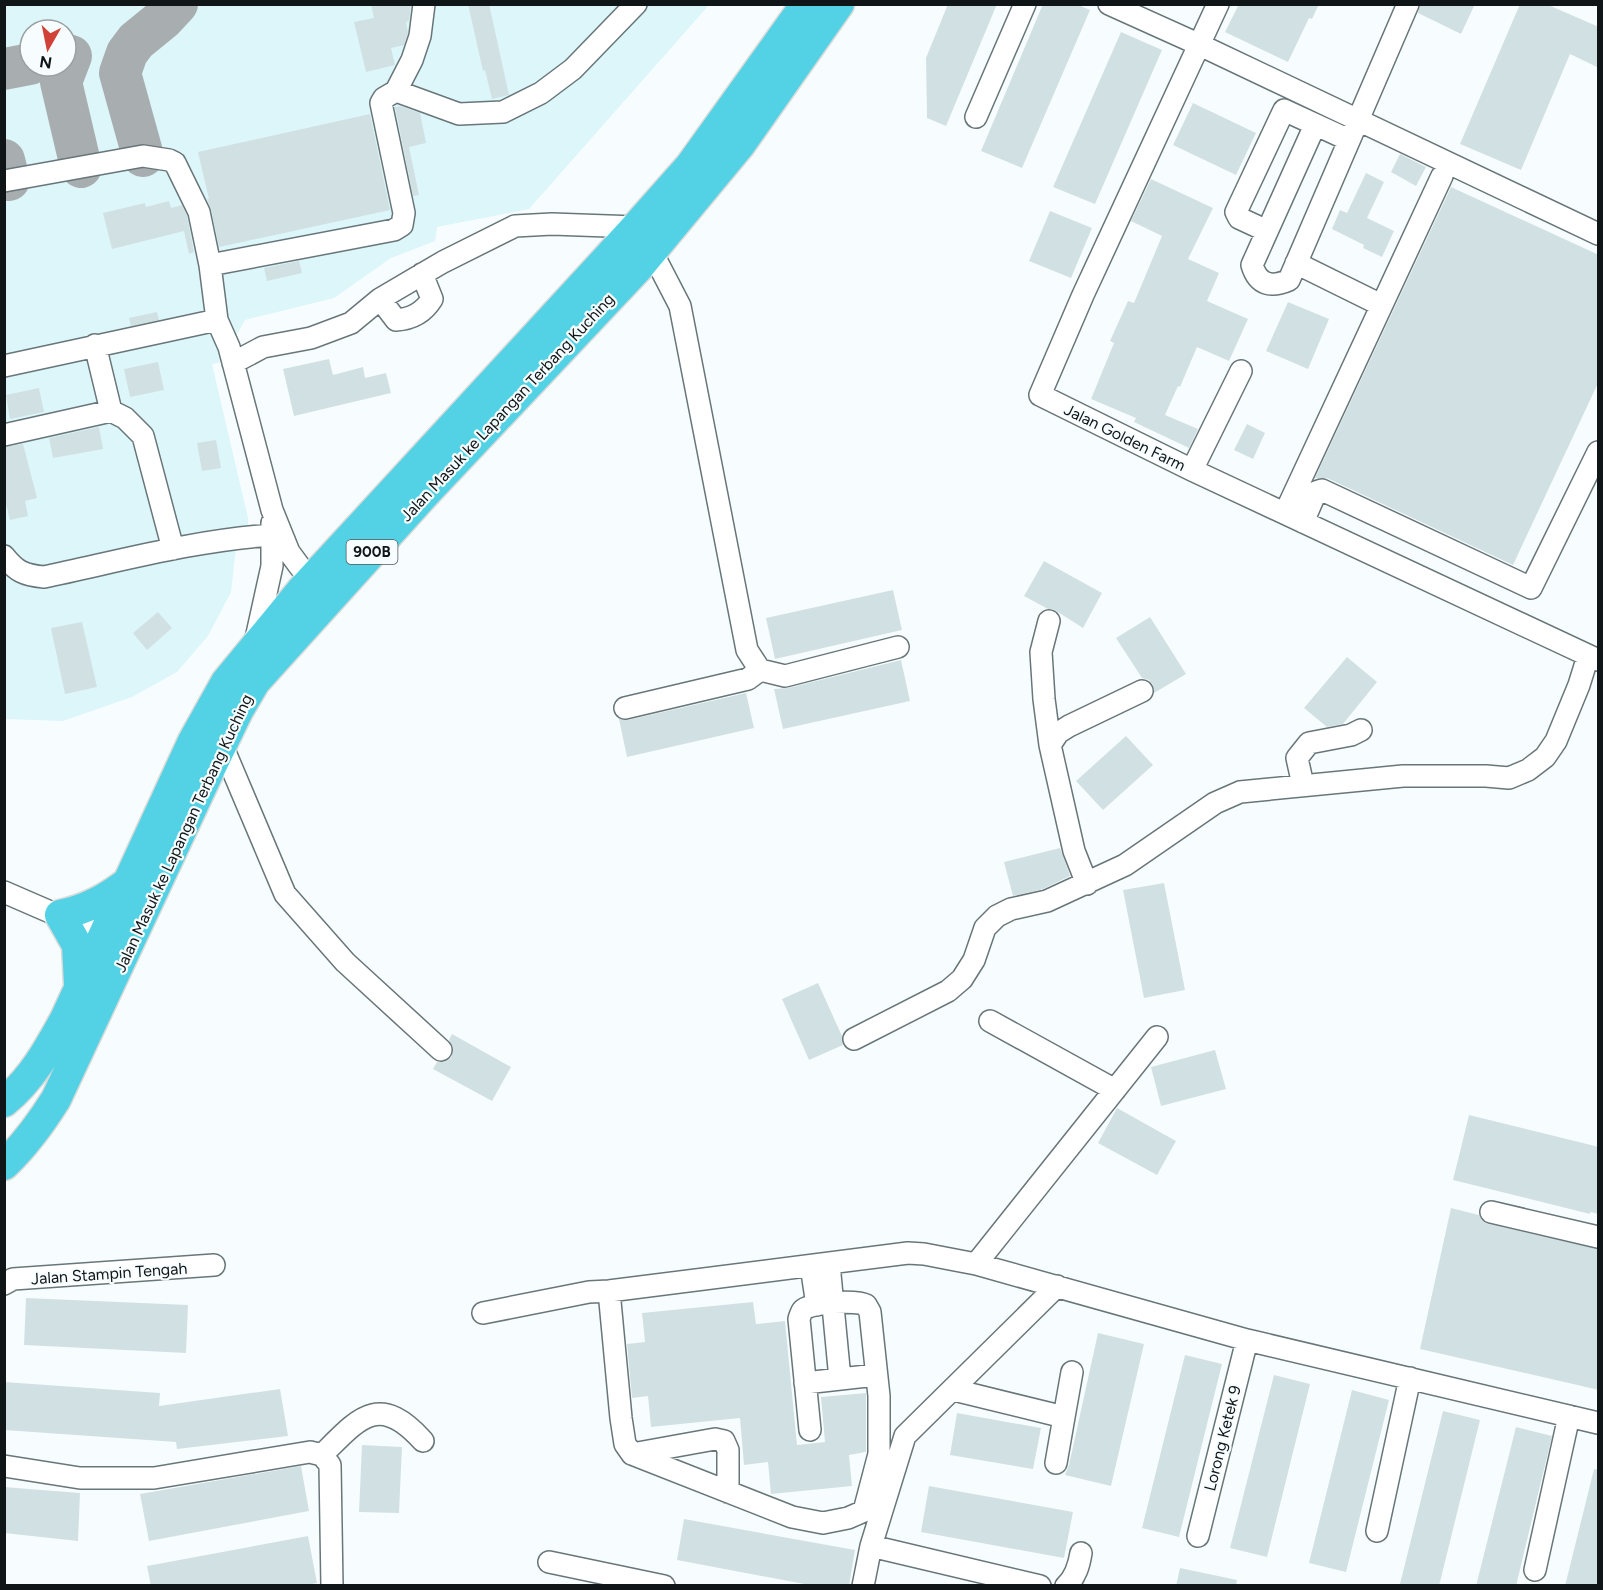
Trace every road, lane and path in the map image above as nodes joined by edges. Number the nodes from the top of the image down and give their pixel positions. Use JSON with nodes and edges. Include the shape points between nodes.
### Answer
{"nodes":[{"id":1,"x":424,"y":4,"type":"edge"},
{"id":2,"x":636,"y":4,"type":"edge"},
{"id":3,"x":806,"y":4,"type":"edge"},
{"id":4,"x":839,"y":4,"type":"edge"},
{"id":5,"x":1025,"y":4,"type":"edge"},
{"id":6,"x":1109,"y":4,"type":"edge"},
{"id":7,"x":1218,"y":4,"type":"edge"},
{"id":8,"x":1408,"y":4,"type":"edge"},
{"id":9,"x":1200,"y":45,"type":"junction"},
{"id":10,"x":396,"y":91,"type":"junction"},
{"id":11,"x":1294,"y":91,"type":"junction"},
{"id":12,"x":1284,"y":110,"type":"junction"},
{"id":13,"x":976,"y":117,"type":"dead end"},
{"id":14,"x":1357,"y":121,"type":"junction"},
{"id":15,"x":1315,"y":124,"type":"junction"},
{"id":16,"x":1349,"y":140,"type":"junction"},
{"id":17,"x":1445,"y":170,"type":"junction"},
{"id":18,"x":4,"y":181,"type":"edge"},
{"id":19,"x":1267,"y":231,"type":"junction"},
{"id":20,"x":1599,"y":234,"type":"edge"},
{"id":21,"x":644,"y":239,"type":"junction"},
{"id":22,"x":1599,"y":249,"type":"edge"},
{"id":23,"x":1296,"y":263,"type":"junction"},
{"id":24,"x":210,"y":265,"type":"junction"},
{"id":25,"x":422,"y":274,"type":"junction"},
{"id":26,"x":380,"y":299,"type":"junction"},
{"id":27,"x":1381,"y":305,"type":"junction"},
{"id":28,"x":217,"y":320,"type":"junction"},
{"id":29,"x":95,"y":345,"type":"junction"},
{"id":30,"x":233,"y":363,"type":"junction"},
{"id":31,"x":5,"y":365,"type":"edge"},
{"id":32,"x":1240,"y":371,"type":"dead end"},
{"id":33,"x":111,"y":411,"type":"junction"},
{"id":34,"x":4,"y":435,"type":"edge"},
{"id":35,"x":1599,"y":452,"type":"edge"},
{"id":36,"x":1192,"y":470,"type":"junction"},
{"id":37,"x":272,"y":510,"type":"junction"},
{"id":38,"x":1294,"y":518,"type":"junction"},
{"id":39,"x":273,"y":535,"type":"junction"},
{"id":40,"x":173,"y":549,"type":"junction"},
{"id":41,"x":4,"y":556,"type":"edge"},
{"id":42,"x":313,"y":578,"type":"junction"},
{"id":43,"x":1049,"y":621,"type":"dead end"},
{"id":44,"x":254,"y":646,"type":"junction"},
{"id":45,"x":898,"y":647,"type":"dead end"},
{"id":46,"x":1593,"y":658,"type":"edge"},
{"id":47,"x":760,"y":670,"type":"junction"},
{"id":48,"x":1142,"y":691,"type":"dead end"},
{"id":49,"x":625,"y":708,"type":"dead end"},
{"id":50,"x":1361,"y":730,"type":"dead end"},
{"id":51,"x":222,"y":745,"type":"junction"},
{"id":52,"x":1050,"y":745,"type":"junction"},
{"id":53,"x":1303,"y":785,"type":"junction"},
{"id":54,"x":128,"y":882,"type":"junction"},
{"id":55,"x":1087,"y":884,"type":"junction"},
{"id":56,"x":4,"y":892,"type":"edge"},
{"id":57,"x":60,"y":915,"type":"junction"},
{"id":58,"x":116,"y":940,"type":"junction"},
{"id":59,"x":80,"y":987,"type":"junction"},
{"id":60,"x":990,"y":1021,"type":"dead end"},
{"id":61,"x":1157,"y":1037,"type":"dead end"},
{"id":62,"x":854,"y":1039,"type":"dead end"},
{"id":63,"x":441,"y":1050,"type":"dead end"},
{"id":64,"x":1115,"y":1090,"type":"junction"},
{"id":65,"x":4,"y":1102,"type":"edge"},
{"id":66,"x":4,"y":1165,"type":"edge"},
{"id":67,"x":1491,"y":1212,"type":"dead end"},
{"id":68,"x":1599,"y":1237,"type":"edge"},
{"id":69,"x":976,"y":1264,"type":"junction"},
{"id":70,"x":214,"y":1265,"type":"dead end"},
{"id":71,"x":820,"y":1265,"type":"junction"},
{"id":72,"x":4,"y":1284,"type":"edge"},
{"id":73,"x":1057,"y":1286,"type":"junction"},
{"id":74,"x":609,"y":1291,"type":"junction"},
{"id":75,"x":825,"y":1304,"type":"junction"},
{"id":76,"x":483,"y":1313,"type":"dead end"},
{"id":77,"x":1247,"y":1340,"type":"junction"},
{"id":78,"x":1072,"y":1372,"type":"dead end"},
{"id":79,"x":876,"y":1375,"type":"junction"},
{"id":80,"x":840,"y":1378,"type":"junction"},
{"id":81,"x":1410,"y":1378,"type":"junction"},
{"id":82,"x":805,"y":1383,"type":"junction"},
{"id":83,"x":954,"y":1390,"type":"junction"},
{"id":84,"x":1569,"y":1416,"type":"junction"},
{"id":85,"x":1064,"y":1417,"type":"junction"},
{"id":86,"x":1599,"y":1423,"type":"edge"},
{"id":87,"x":810,"y":1430,"type":"dead end"},
{"id":88,"x":423,"y":1441,"type":"dead end"},
{"id":89,"x":632,"y":1454,"type":"junction"},
{"id":90,"x":326,"y":1460,"type":"junction"},
{"id":91,"x":1056,"y":1463,"type":"dead end"},
{"id":92,"x":4,"y":1466,"type":"edge"},
{"id":93,"x":728,"y":1492,"type":"junction"},
{"id":94,"x":1377,"y":1531,"type":"dead end"},
{"id":95,"x":1198,"y":1536,"type":"dead end"},
{"id":96,"x":871,"y":1546,"type":"junction"},
{"id":97,"x":1081,"y":1553,"type":"dead end"},
{"id":98,"x":549,"y":1562,"type":"dead end"},
{"id":99,"x":1535,"y":1570,"type":"dead end"},
{"id":100,"x":332,"y":1586,"type":"edge"},
{"id":101,"x":664,"y":1586,"type":"edge"},
{"id":102,"x":863,"y":1586,"type":"edge"},
{"id":103,"x":1040,"y":1586,"type":"edge"},
{"id":104,"x":1066,"y":1586,"type":"edge"}],
"edges":[{"from":1,"to":10,"type":"street","via":[[420,36]]},
{"from":2,"to":10,"type":"street","via":[[573,69],[541,93],[503,112],[459,114]]},
{"from":3,"to":21,"type":"highway","name":"Jalan Masuk ke Lapangan Terbang Kuching","via":[[690,166]]},
{"from":4,"to":21,"type":"highway","name":"Jalan Masuk ke Lapangan Terbang Kuching","number":"900B","via":[[740,145]]},
{"from":5,"to":13,"type":"street"},
{"from":6,"to":9,"type":"street"},
{"from":7,"to":9,"type":"street","name":"Jalan Golden Farm"},
{"from":8,"to":14,"type":"street"},
{"from":9,"to":11,"type":"street"},
{"from":9,"to":36,"type":"street","name":"Jalan Golden Farm","via":[[1040,395]]},
{"from":10,"to":24,"type":"street","via":[[381,104],[404,213],[402,225],[394,230]]},
{"from":11,"to":12,"type":"street"},
{"from":11,"to":14,"type":"street"},
{"from":12,"to":15,"type":"street"},
{"from":12,"to":19,"type":"street","via":[[1236,212],[1239,218]]},
{"from":14,"to":16,"type":"street"},
{"from":14,"to":17,"type":"street"},
{"from":15,"to":16,"type":"street"},
{"from":15,"to":19,"type":"street"},
{"from":16,"to":23,"type":"street"},
{"from":17,"to":20,"type":"street"},
{"from":17,"to":22,"type":"street"},
{"from":17,"to":27,"type":"street"},
{"from":18,"to":24,"type":"street","via":[[143,156],[169,160],[178,168],[199,212]]},
{"from":19,"to":23,"type":"street","via":[[1252,265],[1255,277],[1263,283],[1279,285],[1290,280]]},
{"from":21,"to":25,"type":"street","via":[[552,224],[515,226]]},
{"from":21,"to":42,"type":"highway","name":"Jalan Masuk ke Lapangan Terbang Kuching"},
{"from":21,"to":47,"type":"street","via":[[680,306],[747,650]]},
{"from":21,"to":51,"type":"highway","name":"Jalan Masuk ke Lapangan Terbang Kuching","number":"900B","via":[[255,682]]},
{"from":23,"to":27,"type":"street"},
{"from":24,"to":28,"type":"street"},
{"from":25,"to":26,"type":"street"},
{"from":25,"to":26,"type":"street","via":[[432,299],[413,317],[396,320]]},
{"from":26,"to":30,"type":"street","via":[[351,322],[310,338],[263,346]]},
{"from":27,"to":38,"type":"street"},
{"from":28,"to":29,"type":"street"},
{"from":28,"to":30,"type":"street"},
{"from":29,"to":31,"type":"street"},
{"from":29,"to":33,"type":"street"},
{"from":30,"to":37,"type":"street"},
{"from":32,"to":36,"type":"street"},
{"from":33,"to":34,"type":"street"},
{"from":33,"to":40,"type":"street","via":[[126,418],[143,436]]},
{"from":35,"to":38,"type":"street","via":[[1531,588],[1322,490]]},
{"from":36,"to":38,"type":"street","name":"Jalan Golden Farm"},
{"from":37,"to":39,"type":"street"},
{"from":37,"to":42,"type":"street","via":[[289,552]]},
{"from":38,"to":46,"type":"street","name":"Jalan Golden Farm"},
{"from":39,"to":40,"type":"street"},
{"from":39,"to":44,"type":"street","via":[[272,566]]},
{"from":40,"to":41,"type":"street","via":[[44,577],[27,576]]},
{"from":42,"to":44,"type":"highway","name":"Jalan Masuk ke Lapangan Terbang Kuching"},
{"from":43,"to":52,"type":"street","via":[[1041,652]]},
{"from":44,"to":54,"type":"highway","name":"Jalan Masuk ke Lapangan Terbang Kuching","via":[[226,682],[203,722]]},
{"from":45,"to":47,"type":"street","via":[[785,676]]},
{"from":46,"to":53,"type":"street","via":[[1556,741],[1545,757],[1528,770],[1509,778],[1403,776]]},
{"from":47,"to":49,"type":"street","via":[[748,679]]},
{"from":48,"to":52,"type":"street","via":[[1069,726]]},
{"from":50,"to":53,"type":"street","via":[[1310,743],[1297,758]]},
{"from":51,"to":58,"type":"highway","name":"Jalan Masuk ke Lapangan Terbang Kuching","number":"900B"},
{"from":51,"to":63,"type":"street","via":[[285,894],[345,962]]},
{"from":52,"to":55,"type":"street","via":[[1074,850]]},
{"from":53,"to":55,"type":"street","via":[[1240,792],[1215,803],[1125,864]]},
{"from":54,"to":57,"type":"highway","via":[[98,903]]},
{"from":54,"to":58,"type":"highway","name":"Jalan Masuk ke Lapangan Terbang Kuching"},
{"from":55,"to":62,"type":"street","via":[[997,916],[985,928],[974,960],[962,979],[948,991]]},
{"from":56,"to":57,"type":"street"},
{"from":57,"to":58,"type":"street"},
{"from":57,"to":59,"type":"highway","via":[[77,945]]},
{"from":58,"to":59,"type":"highway","name":"Jalan Masuk ke Lapangan Terbang Kuching"},
{"from":58,"to":66,"type":"highway","name":"Jalan Masuk ke Lapangan Terbang Kuching","number":"900B","via":[[56,1099],[39,1126]]},
{"from":59,"to":65,"type":"highway","name":"Jalan Masuk ke Lapangan Terbang Kuching","via":[[43,1058],[20,1089]]},
{"from":60,"to":64,"type":"street"},
{"from":61,"to":64,"type":"street"},
{"from":64,"to":69,"type":"street"},
{"from":67,"to":68,"type":"street"},
{"from":69,"to":71,"type":"street","via":[[908,1253]]},
{"from":69,"to":73,"type":"street"},
{"from":70,"to":72,"type":"street","name":"Jalan Stampin Tengah","via":[[13,1279]]},
{"from":71,"to":74,"type":"street"},
{"from":71,"to":75,"type":"street"},
{"from":73,"to":77,"type":"street"},
{"from":73,"to":83,"type":"street"},
{"from":74,"to":76,"type":"street"},
{"from":74,"to":89,"type":"street","via":[[621,1418],[625,1444]]},
{"from":75,"to":79,"type":"street","via":[[859,1301],[866,1305]]},
{"from":75,"to":80,"type":"street"},
{"from":75,"to":82,"type":"street","via":[[801,1311]]},
{"from":77,"to":81,"type":"street"},
{"from":77,"to":95,"type":"street","name":"Lorong Ketek 9"},
{"from":78,"to":85,"type":"street"},
{"from":79,"to":80,"type":"street"},
{"from":79,"to":93,"type":"street","via":[[879,1454],[864,1511],[823,1523],[792,1517]]},
{"from":80,"to":82,"type":"street"},
{"from":81,"to":84,"type":"street"},
{"from":81,"to":94,"type":"street"},
{"from":82,"to":87,"type":"street"},
{"from":83,"to":85,"type":"street"},
{"from":83,"to":96,"type":"street","via":[[905,1436]]},
{"from":84,"to":86,"type":"street"},
{"from":84,"to":99,"type":"street"},
{"from":85,"to":91,"type":"street"},
{"from":88,"to":90,"type":"street","via":[[408,1424],[393,1416],[376,1414],[362,1418]]},
{"from":89,"to":93,"type":"street"},
{"from":89,"to":93,"type":"street","via":[[723,1441],[728,1450]]},
{"from":90,"to":92,"type":"street","via":[[310,1452],[154,1478],[80,1478]]},
{"from":90,"to":100,"type":"street"},
{"from":96,"to":102,"type":"street"},
{"from":96,"to":103,"type":"street"},
{"from":97,"to":104,"type":"street","via":[[1078,1568]]},
{"from":98,"to":101,"type":"street"}]}
